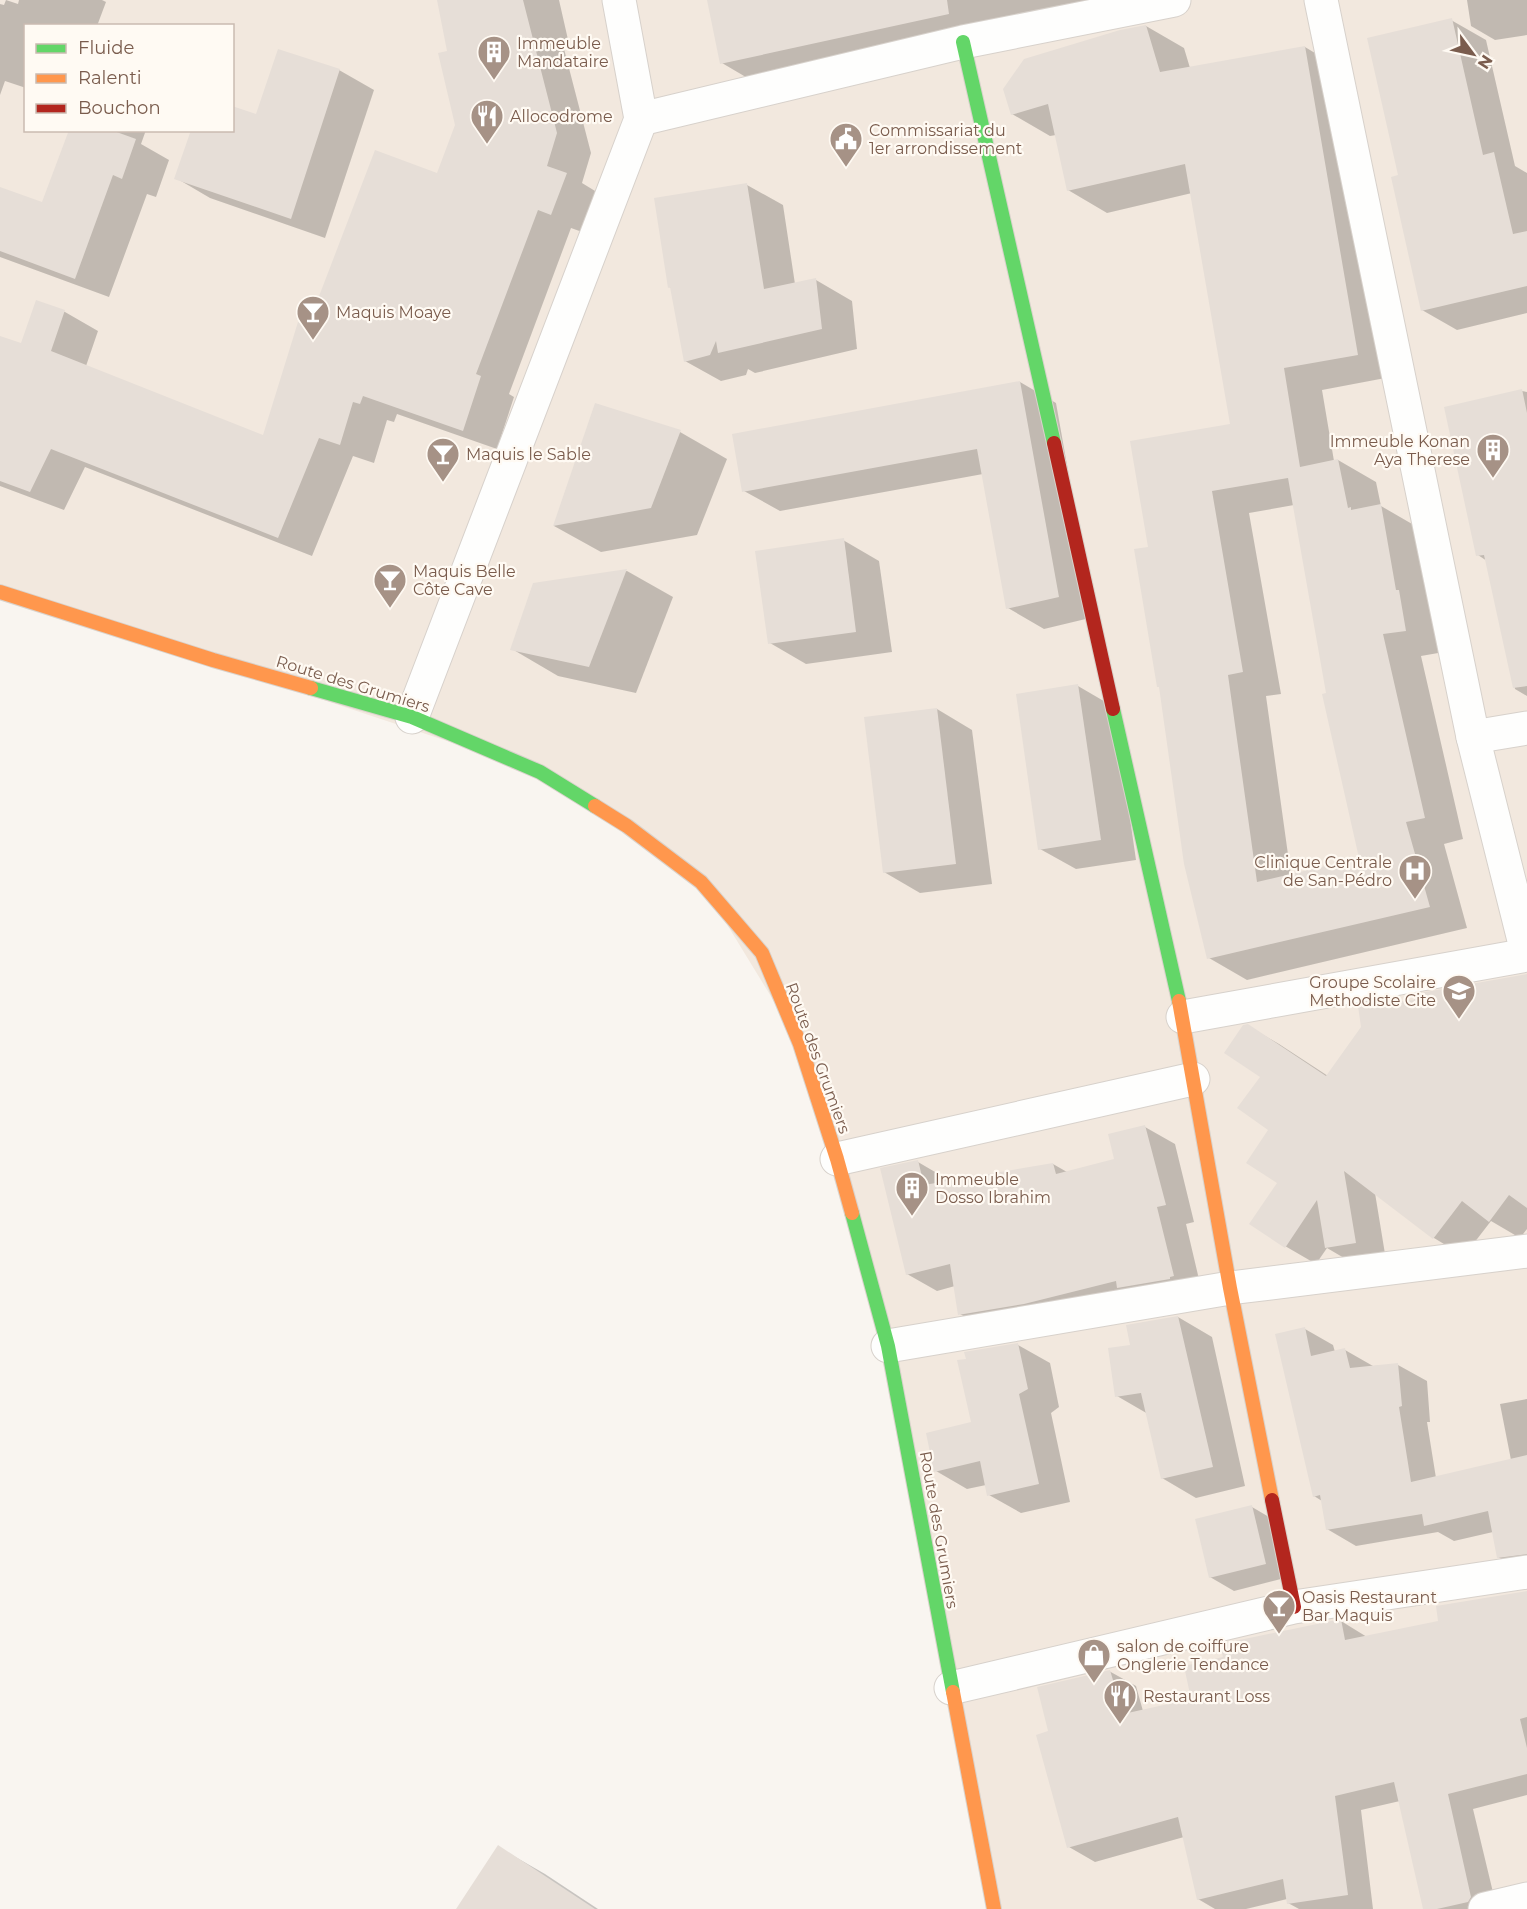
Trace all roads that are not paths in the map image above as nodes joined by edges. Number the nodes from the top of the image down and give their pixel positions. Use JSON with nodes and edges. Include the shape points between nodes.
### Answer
{"nodes":[{"id":1,"x":619,"y":0,"type":"edge"},
{"id":2,"x":1174,"y":0,"type":"edge"},
{"id":3,"x":1320,"y":0,"type":"edge"},
{"id":4,"x":963,"y":42,"type":"junction"},
{"id":5,"x":641,"y":119,"type":"junction"},
{"id":6,"x":0,"y":592,"type":"edge"},
{"id":7,"x":412,"y":717,"type":"junction"},
{"id":8,"x":1527,"y":728,"type":"edge"},
{"id":9,"x":1473,"y":737,"type":"junction"},
{"id":10,"x":1527,"y":953,"type":"edge"},
{"id":11,"x":1183,"y":1017,"type":"junction"},
{"id":12,"x":1193,"y":1079,"type":"junction"},
{"id":13,"x":837,"y":1159,"type":"junction"},
{"id":14,"x":1527,"y":1251,"type":"edge"},
{"id":15,"x":1230,"y":1288,"type":"junction"},
{"id":16,"x":888,"y":1346,"type":"junction"},
{"id":17,"x":1527,"y":1572,"type":"edge"},
{"id":18,"x":1293,"y":1606,"type":"junction"},
{"id":19,"x":951,"y":1688,"type":"junction"},
{"id":20,"x":1527,"y":1899,"type":"edge"},
{"id":21,"x":994,"y":1909,"type":"edge"},
{"id":22,"x":1485,"y":1909,"type":"edge"}],
"edges":[{"from":1,"to":5,"type":"street"},
{"from":2,"to":4,"type":"street"},
{"from":3,"to":9,"type":"street"},
{"from":4,"to":5,"type":"street"},
{"from":4,"to":11,"type":"main road"},
{"from":5,"to":7,"type":"street"},
{"from":6,"to":7,"type":"main road","name":"Route des Grumiers","via":[[213,660]]},
{"from":7,"to":13,"type":"main road","name":"Route des Grumiers","via":[[540,772],[627,826],[701,882],[762,953],[800,1044]]},
{"from":8,"to":9,"type":"street"},
{"from":9,"to":10,"type":"street"},
{"from":10,"to":11,"type":"street"},
{"from":11,"to":12,"type":"main road"},
{"from":12,"to":13,"type":"street"},
{"from":12,"to":15,"type":"main road"},
{"from":13,"to":16,"type":"main road","name":"Route des Grumiers"},
{"from":14,"to":15,"type":"street"},
{"from":15,"to":16,"type":"street"},
{"from":15,"to":18,"type":"main road"},
{"from":16,"to":19,"type":"main road","name":"Route des Grumiers"},
{"from":17,"to":18,"type":"street"},
{"from":18,"to":19,"type":"street"},
{"from":19,"to":21,"type":"main road","name":"Route des Grumiers"},
{"from":20,"to":22,"type":"street"}]}
